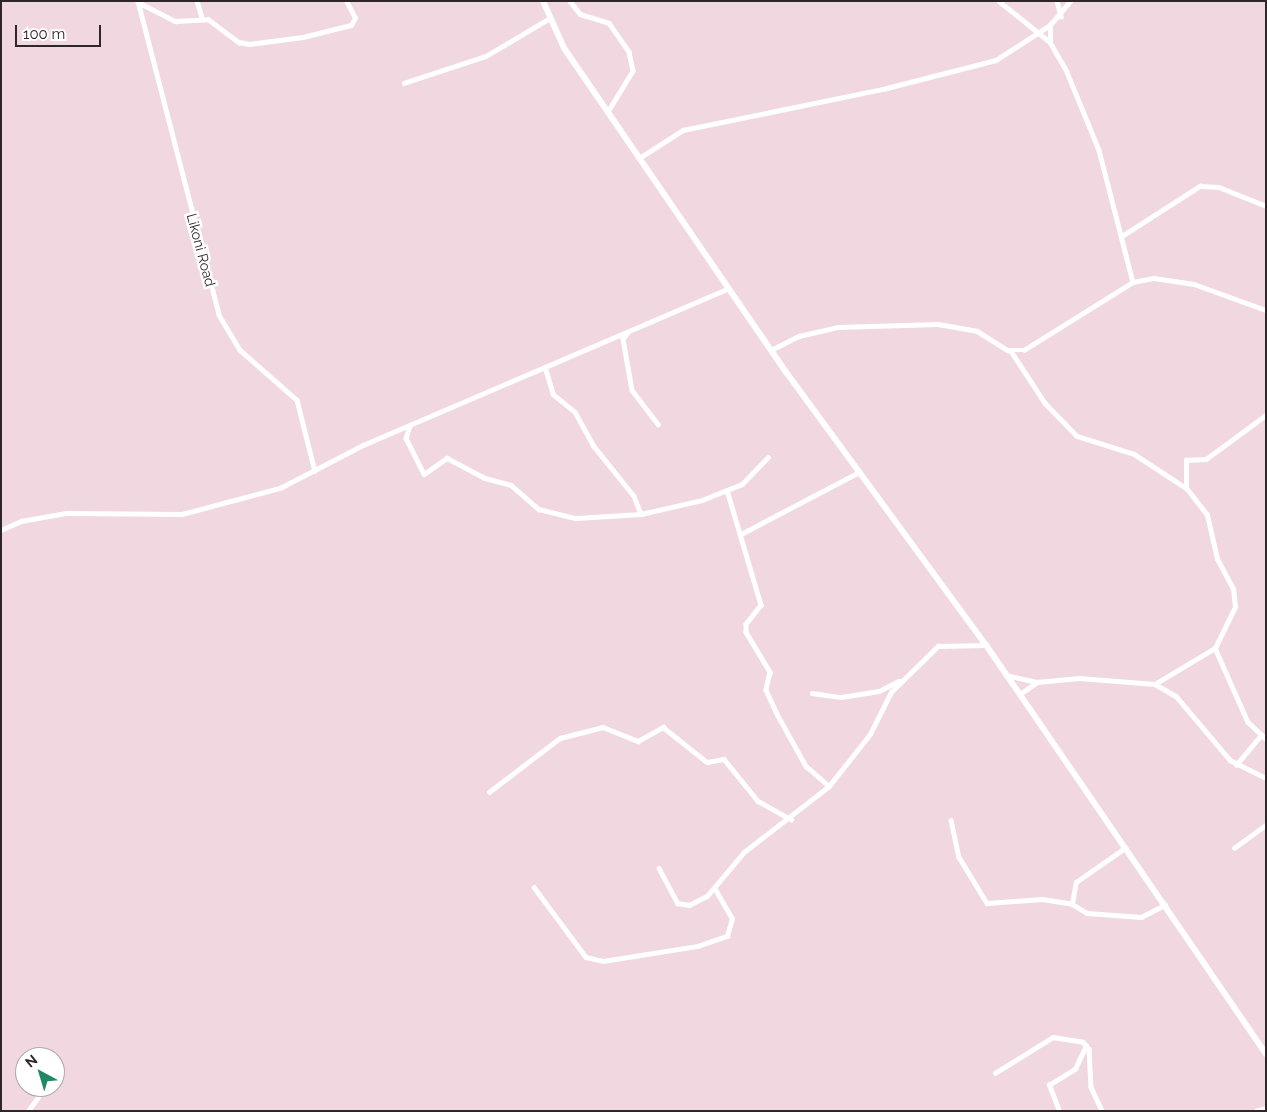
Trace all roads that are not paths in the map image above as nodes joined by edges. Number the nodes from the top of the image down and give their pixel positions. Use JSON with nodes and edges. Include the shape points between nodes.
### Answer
{"nodes":[{"id":1,"x":197,"y":1,"type":"edge"},
{"id":2,"x":346,"y":1,"type":"edge"},
{"id":3,"x":543,"y":1,"type":"edge"},
{"id":4,"x":570,"y":1,"type":"edge"},
{"id":5,"x":999,"y":1,"type":"edge"},
{"id":6,"x":1057,"y":1,"type":"edge"},
{"id":7,"x":1070,"y":1,"type":"edge"},
{"id":8,"x":138,"y":2,"type":"edge"},
{"id":9,"x":1061,"y":16,"type":"junction"},
{"id":10,"x":202,"y":17,"type":"junction"},
{"id":11,"x":550,"y":18,"type":"junction"},
{"id":12,"x":1050,"y":25,"type":"junction"},
{"id":13,"x":1036,"y":35,"type":"junction"},
{"id":14,"x":1050,"y":42,"type":"junction"},
{"id":15,"x":404,"y":83,"type":"dead end"},
{"id":16,"x":608,"y":112,"type":"junction"},
{"id":17,"x":641,"y":157,"type":"junction"},
{"id":18,"x":1266,"y":206,"type":"edge"},
{"id":19,"x":1121,"y":229,"type":"junction"},
{"id":20,"x":1128,"y":231,"type":"junction"},
{"id":21,"x":1122,"y":236,"type":"junction"},
{"id":22,"x":1133,"y":282,"type":"junction"},
{"id":23,"x":729,"y":288,"type":"junction"},
{"id":24,"x":1266,"y":310,"type":"edge"},
{"id":25,"x":629,"y":332,"type":"junction"},
{"id":26,"x":771,"y":350,"type":"junction"},
{"id":27,"x":1010,"y":350,"type":"junction"},
{"id":28,"x":545,"y":367,"type":"junction"},
{"id":29,"x":1266,"y":415,"type":"edge"},
{"id":30,"x":658,"y":424,"type":"dead end"},
{"id":31,"x":410,"y":426,"type":"junction"},
{"id":32,"x":768,"y":457,"type":"dead end"},
{"id":33,"x":315,"y":471,"type":"junction"},
{"id":34,"x":859,"y":472,"type":"junction"},
{"id":35,"x":1186,"y":488,"type":"junction"},
{"id":36,"x":727,"y":490,"type":"junction"},
{"id":37,"x":642,"y":514,"type":"junction"},
{"id":38,"x":1,"y":530,"type":"edge"},
{"id":39,"x":741,"y":534,"type":"junction"},
{"id":40,"x":986,"y":645,"type":"junction"},
{"id":41,"x":1215,"y":648,"type":"junction"},
{"id":42,"x":1006,"y":675,"type":"junction"},
{"id":43,"x":902,"y":680,"type":"junction"},
{"id":44,"x":1037,"y":682,"type":"junction"},
{"id":45,"x":1155,"y":684,"type":"junction"},
{"id":46,"x":812,"y":693,"type":"dead end"},
{"id":47,"x":1020,"y":694,"type":"junction"},
{"id":48,"x":1261,"y":735,"type":"junction"},
{"id":49,"x":1266,"y":739,"type":"edge"},
{"id":50,"x":1236,"y":765,"type":"junction"},
{"id":51,"x":1266,"y":778,"type":"edge"},
{"id":52,"x":829,"y":786,"type":"junction"},
{"id":53,"x":489,"y":792,"type":"dead end"},
{"id":54,"x":791,"y":819,"type":"junction"},
{"id":55,"x":951,"y":820,"type":"dead end"},
{"id":56,"x":1266,"y":826,"type":"edge"},
{"id":57,"x":1125,"y":848,"type":"junction"},
{"id":58,"x":1234,"y":848,"type":"dead end"},
{"id":59,"x":659,"y":868,"type":"dead end"},
{"id":60,"x":534,"y":888,"type":"dead end"},
{"id":61,"x":714,"y":890,"type":"junction"},
{"id":62,"x":1072,"y":904,"type":"junction"},
{"id":63,"x":1165,"y":905,"type":"junction"},
{"id":64,"x":1086,"y":1046,"type":"junction"},
{"id":65,"x":1266,"y":1054,"type":"edge"},
{"id":66,"x":995,"y":1073,"type":"dead end"},
{"id":67,"x":38,"y":1097,"type":"dead end"},
{"id":68,"x":1266,"y":1108,"type":"edge"},
{"id":69,"x":28,"y":1111,"type":"edge"},
{"id":70,"x":1059,"y":1111,"type":"edge"},
{"id":71,"x":1102,"y":1111,"type":"edge"},
{"id":72,"x":1256,"y":1111,"type":"edge"}],
"edges":[{"from":1,"to":10,"type":"street"},
{"from":2,"to":10,"type":"street","via":[[355,18],[351,25],[258,43],[239,42]]},
{"from":3,"to":11,"type":"street"},
{"from":4,"to":16,"type":"street","via":[[580,14],[609,23],[629,52],[633,70]]},
{"from":5,"to":13,"type":"street"},
{"from":6,"to":9,"type":"street"},
{"from":7,"to":9,"type":"street"},
{"from":8,"to":10,"type":"street","via":[[175,21]]},
{"from":8,"to":33,"type":"street","name":"Likoni Road","via":[[218,315],[240,350],[297,400]]},
{"from":9,"to":12,"type":"street"},
{"from":11,"to":15,"type":"street","via":[[486,56]]},
{"from":11,"to":16,"type":"street"},
{"from":12,"to":13,"type":"street"},
{"from":12,"to":14,"type":"street"},
{"from":13,"to":14,"type":"street"},
{"from":13,"to":17,"type":"street","via":[[1008,55],[977,65],[682,130]]},
{"from":14,"to":19,"type":"street","via":[[1067,72],[1099,150]]},
{"from":16,"to":17,"type":"street"},
{"from":17,"to":23,"type":"street"},
{"from":18,"to":20,"type":"street","via":[[1219,187],[1200,186]]},
{"from":19,"to":20,"type":"street"},
{"from":19,"to":21,"type":"street"},
{"from":20,"to":21,"type":"street"},
{"from":21,"to":22,"type":"street"},
{"from":22,"to":24,"type":"street","via":[[1173,278]]},
{"from":22,"to":27,"type":"street","via":[[1032,347]]},
{"from":23,"to":25,"type":"street"},
{"from":23,"to":26,"type":"street"},
{"from":25,"to":28,"type":"street"},
{"from":25,"to":30,"type":"street","via":[[623,338],[628,380]]},
{"from":26,"to":27,"type":"street","via":[[799,336],[838,327],[945,324],[977,330]]},
{"from":26,"to":34,"type":"street"},
{"from":27,"to":35,"type":"street","via":[[1045,403],[1077,436],[1134,454]]},
{"from":28,"to":31,"type":"street"},
{"from":28,"to":37,"type":"street","via":[[553,394],[575,412],[593,445],[634,496]]},
{"from":29,"to":35,"type":"street","via":[[1206,460],[1186,460]]},
{"from":31,"to":33,"type":"street"},
{"from":31,"to":37,"type":"street","via":[[406,438],[424,474],[447,458],[485,478],[511,485],[545,512],[576,518]]},
{"from":32,"to":36,"type":"street","via":[[742,484]]},
{"from":33,"to":38,"type":"street","via":[[280,488],[196,512],[67,513]]},
{"from":34,"to":39,"type":"street"},
{"from":34,"to":40,"type":"street"},
{"from":35,"to":41,"type":"street","via":[[1207,515],[1217,559],[1235,598],[1234,615]]},
{"from":36,"to":37,"type":"street"},
{"from":36,"to":39,"type":"street"},
{"from":39,"to":52,"type":"street","via":[[761,605],[746,624],[746,632],[770,672],[766,690],[806,766]]},
{"from":40,"to":42,"type":"street"},
{"from":40,"to":43,"type":"street","via":[[938,646]]},
{"from":41,"to":45,"type":"street"},
{"from":41,"to":48,"type":"street","via":[[1248,722]]},
{"from":42,"to":44,"type":"street"},
{"from":42,"to":47,"type":"street"},
{"from":43,"to":46,"type":"street","via":[[879,690],[840,697]]},
{"from":43,"to":52,"type":"street","via":[[859,750]]},
{"from":44,"to":45,"type":"street","via":[[1079,678]]},
{"from":44,"to":47,"type":"street"},
{"from":45,"to":50,"type":"street","via":[[1176,696]]},
{"from":47,"to":57,"type":"street"},
{"from":48,"to":49,"type":"street"},
{"from":48,"to":50,"type":"street"},
{"from":50,"to":51,"type":"street"},
{"from":52,"to":54,"type":"street"},
{"from":53,"to":54,"type":"street","via":[[560,738],[603,727],[638,741],[663,727],[707,762],[724,760],[758,801]]},
{"from":54,"to":61,"type":"street","via":[[740,855]]},
{"from":55,"to":62,"type":"street","via":[[956,851],[983,901],[1042,899]]},
{"from":56,"to":58,"type":"street"},
{"from":57,"to":62,"type":"street","via":[[1076,882]]},
{"from":57,"to":63,"type":"street"},
{"from":59,"to":61,"type":"street","via":[[672,897],[683,906],[696,903]]},
{"from":60,"to":61,"type":"street","via":[[586,956],[603,961],[698,946],[727,936],[732,919]]},
{"from":62,"to":63,"type":"street","via":[[1087,913],[1141,917]]},
{"from":63,"to":65,"type":"street"},
{"from":64,"to":66,"type":"street","via":[[1053,1037]]},
{"from":64,"to":70,"type":"street","via":[[1075,1069],[1050,1085]]},
{"from":64,"to":71,"type":"street","via":[[1091,1055],[1091,1087]]},
{"from":67,"to":69,"type":"street"},
{"from":68,"to":72,"type":"street"}]}
